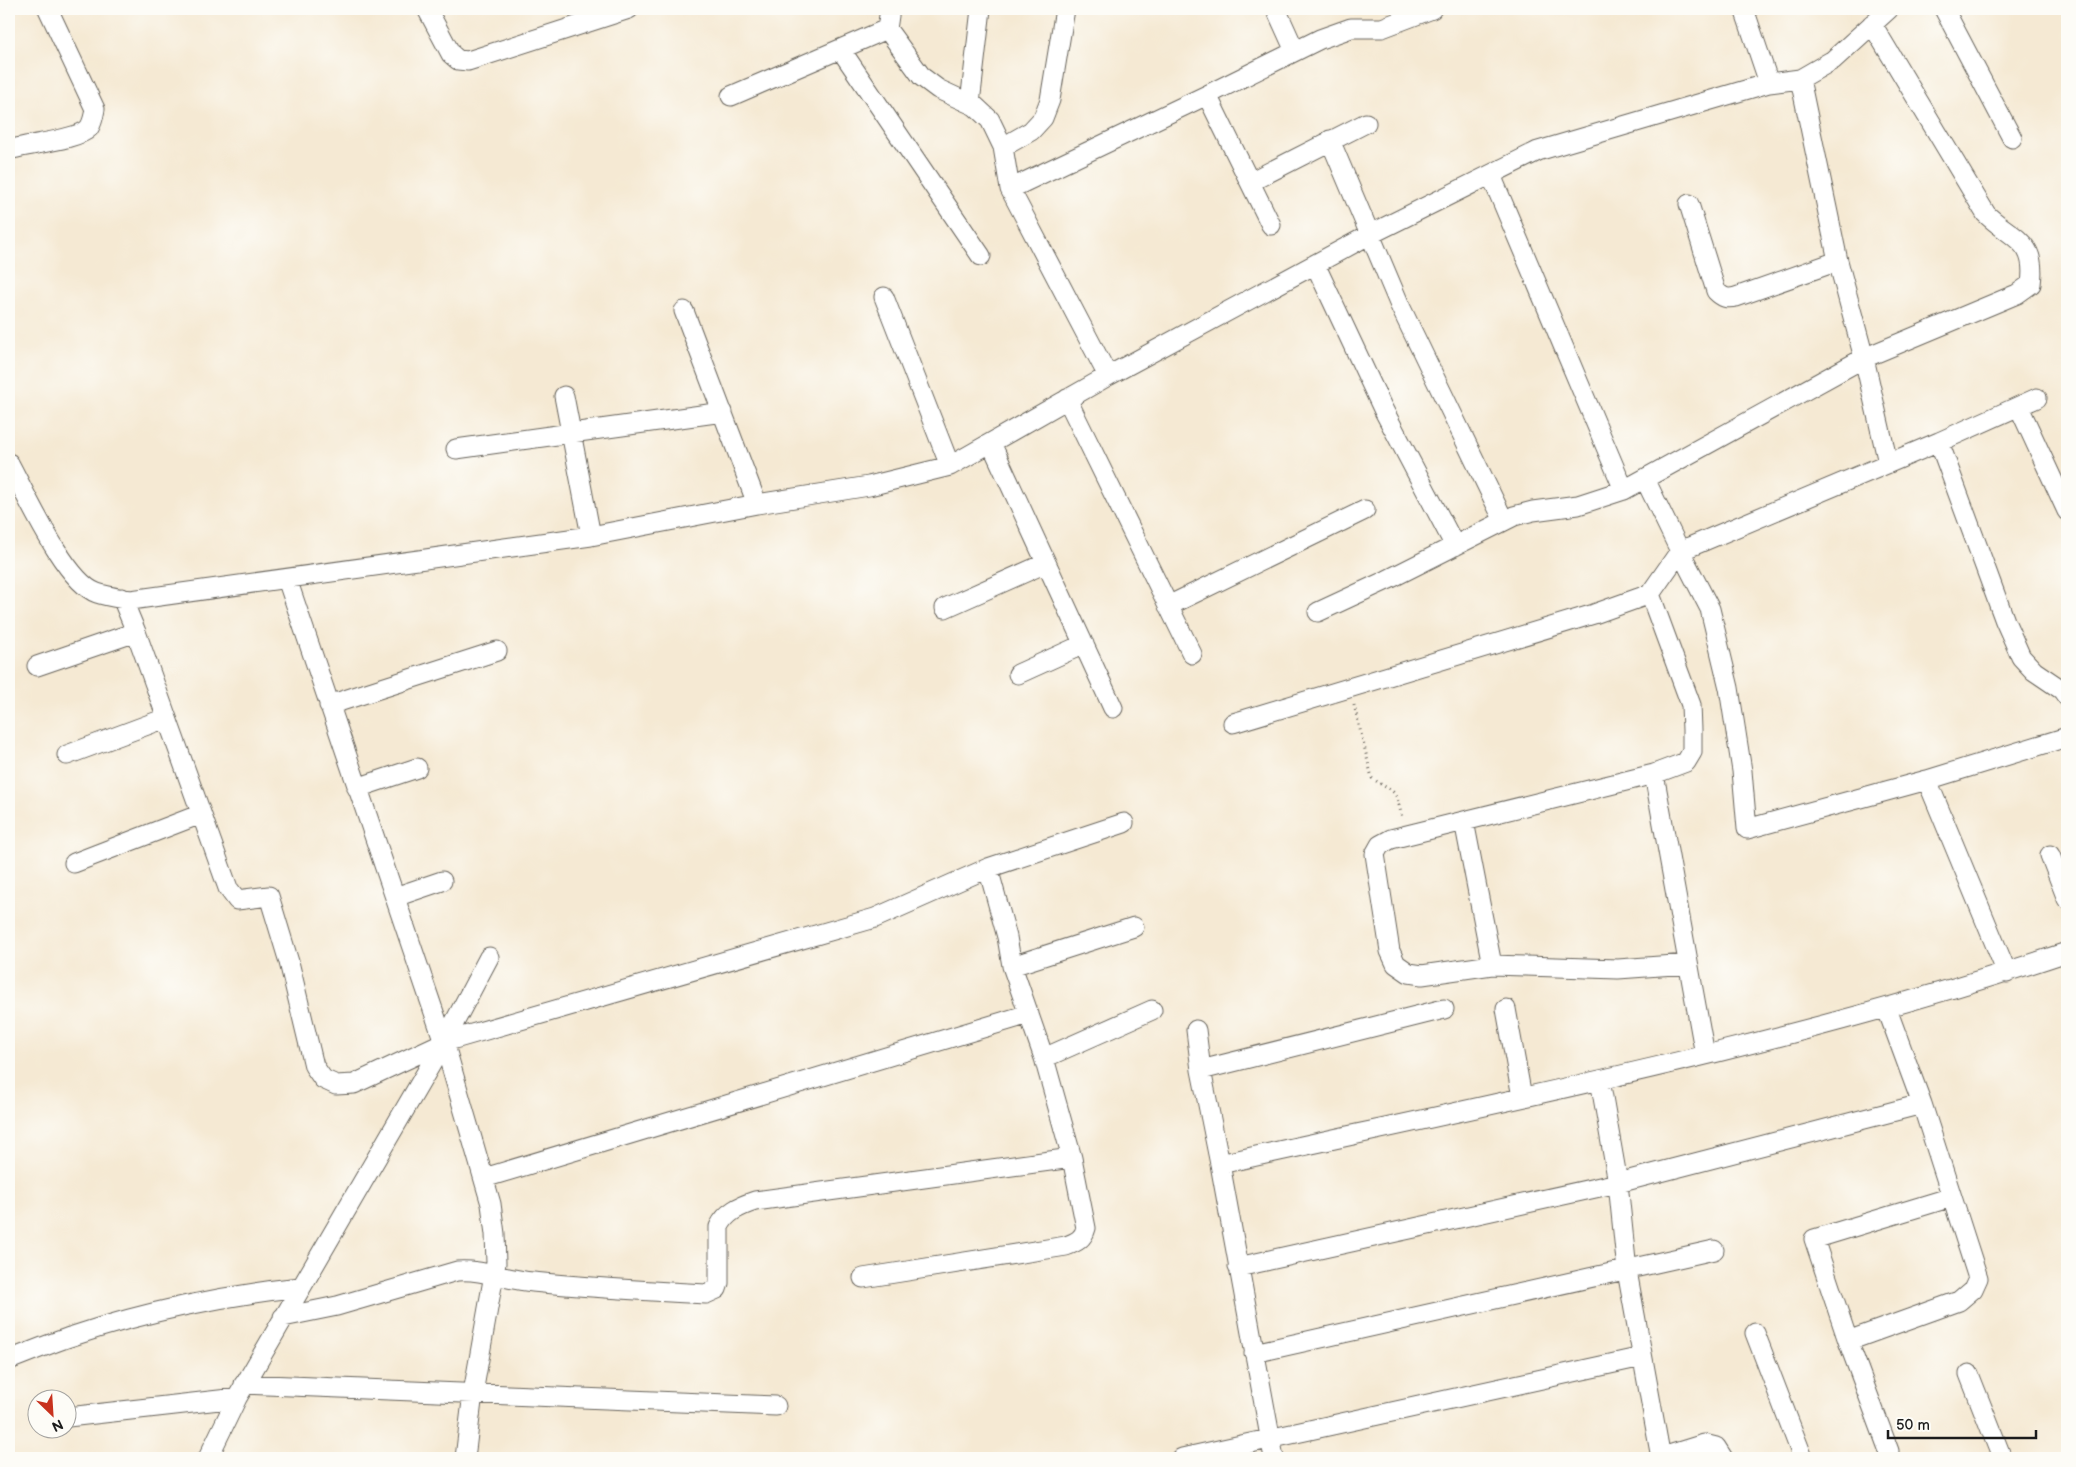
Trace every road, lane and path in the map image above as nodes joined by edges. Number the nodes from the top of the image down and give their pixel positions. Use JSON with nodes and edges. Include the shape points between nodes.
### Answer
{"nodes":[{"id":1,"x":48,"y":9,"type":"edge"},
{"id":2,"x":427,"y":9,"type":"edge"},
{"id":3,"x":629,"y":9,"type":"edge"},
{"id":4,"x":890,"y":9,"type":"edge"},
{"id":5,"x":981,"y":9,"type":"edge"},
{"id":6,"x":1065,"y":9,"type":"edge"},
{"id":7,"x":1276,"y":9,"type":"edge"},
{"id":8,"x":1432,"y":9,"type":"edge"},
{"id":9,"x":1744,"y":9,"type":"edge"},
{"id":10,"x":1888,"y":9,"type":"edge"},
{"id":11,"x":1944,"y":9,"type":"edge"},
{"id":12,"x":1872,"y":24,"type":"junction"},
{"id":13,"x":888,"y":29,"type":"junction"},
{"id":14,"x":841,"y":50,"type":"junction"},
{"id":15,"x":1295,"y":51,"type":"junction"},
{"id":16,"x":1800,"y":79,"type":"junction"},
{"id":17,"x":1768,"y":83,"type":"junction"},
{"id":18,"x":1208,"y":95,"type":"junction"},
{"id":19,"x":731,"y":96,"type":"dead end"},
{"id":20,"x":970,"y":103,"type":"junction"},
{"id":21,"x":1366,"y":123,"type":"dead end"},
{"id":22,"x":2012,"y":138,"type":"dead end"},
{"id":23,"x":1330,"y":140,"type":"junction"},
{"id":24,"x":1003,"y":147,"type":"junction"},
{"id":25,"x":9,"y":150,"type":"edge"},
{"id":26,"x":1491,"y":174,"type":"junction"},
{"id":27,"x":1250,"y":182,"type":"junction"},
{"id":28,"x":1010,"y":190,"type":"junction"},
{"id":29,"x":1689,"y":204,"type":"dead end"},
{"id":30,"x":1271,"y":225,"type":"dead end"},
{"id":31,"x":1369,"y":235,"type":"junction"},
{"id":32,"x":981,"y":256,"type":"dead end"},
{"id":33,"x":1838,"y":261,"type":"junction"},
{"id":34,"x":1315,"y":264,"type":"junction"},
{"id":35,"x":884,"y":297,"type":"dead end"},
{"id":36,"x":684,"y":311,"type":"dead end"},
{"id":37,"x":1864,"y":358,"type":"junction"},
{"id":38,"x":1108,"y":376,"type":"junction"},
{"id":39,"x":564,"y":396,"type":"dead end"},
{"id":40,"x":2037,"y":398,"type":"dead end"},
{"id":41,"x":1067,"y":399,"type":"junction"},
{"id":42,"x":2019,"y":407,"type":"junction"},
{"id":43,"x":723,"y":412,"type":"junction"},
{"id":44,"x":570,"y":434,"type":"junction"},
{"id":45,"x":1938,"y":442,"type":"junction"},
{"id":46,"x":991,"y":443,"type":"junction"},
{"id":47,"x":456,"y":450,"type":"dead end"},
{"id":48,"x":9,"y":463,"type":"edge"},
{"id":49,"x":1888,"y":463,"type":"junction"},
{"id":50,"x":950,"y":466,"type":"junction"},
{"id":51,"x":1645,"y":479,"type":"junction"},
{"id":52,"x":1624,"y":490,"type":"junction"},
{"id":53,"x":757,"y":504,"type":"junction"},
{"id":54,"x":1365,"y":510,"type":"dead end"},
{"id":55,"x":2067,"y":511,"type":"edge"},
{"id":56,"x":1504,"y":521,"type":"junction"},
{"id":57,"x":590,"y":536,"type":"junction"},
{"id":58,"x":1455,"y":546,"type":"junction"},
{"id":59,"x":1680,"y":551,"type":"junction"},
{"id":60,"x":1046,"y":562,"type":"junction"},
{"id":61,"x":287,"y":579,"type":"junction"},
{"id":62,"x":1650,"y":594,"type":"junction"},
{"id":63,"x":122,"y":598,"type":"junction"},
{"id":64,"x":1168,"y":606,"type":"junction"},
{"id":65,"x":945,"y":608,"type":"dead end"},
{"id":66,"x":1318,"y":612,"type":"dead end"},
{"id":67,"x":136,"y":632,"type":"junction"},
{"id":68,"x":1084,"y":644,"type":"junction"},
{"id":69,"x":497,"y":651,"type":"dead end"},
{"id":70,"x":1192,"y":654,"type":"dead end"},
{"id":71,"x":37,"y":666,"type":"dead end"},
{"id":72,"x":1018,"y":674,"type":"dead end"},
{"id":73,"x":1350,"y":688,"type":"junction"},
{"id":74,"x":2067,"y":697,"type":"edge"},
{"id":75,"x":329,"y":705,"type":"junction"},
{"id":76,"x":1114,"y":708,"type":"dead end"},
{"id":77,"x":166,"y":718,"type":"junction"},
{"id":78,"x":1233,"y":723,"type":"dead end"},
{"id":79,"x":2067,"y":737,"type":"edge"},
{"id":80,"x":67,"y":755,"type":"dead end"},
{"id":81,"x":418,"y":768,"type":"dead end"},
{"id":82,"x":1654,"y":774,"type":"junction"},
{"id":83,"x":1927,"y":780,"type":"junction"},
{"id":84,"x":357,"y":788,"type":"junction"},
{"id":85,"x":201,"y":814,"type":"junction"},
{"id":86,"x":1464,"y":822,"type":"junction"},
{"id":87,"x":1124,"y":823,"type":"dead end"},
{"id":88,"x":1405,"y":835,"type":"junction"},
{"id":89,"x":2050,"y":855,"type":"dead end"},
{"id":90,"x":74,"y":863,"type":"dead end"},
{"id":91,"x":988,"y":868,"type":"junction"},
{"id":92,"x":442,"y":882,"type":"dead end"},
{"id":93,"x":395,"y":897,"type":"junction"},
{"id":94,"x":2067,"y":899,"type":"edge"},
{"id":95,"x":1134,"y":927,"type":"dead end"},
{"id":96,"x":2067,"y":952,"type":"edge"},
{"id":97,"x":489,"y":957,"type":"dead end"},
{"id":98,"x":1688,"y":964,"type":"junction"},
{"id":99,"x":1492,"y":965,"type":"junction"},
{"id":100,"x":1012,"y":966,"type":"junction"},
{"id":101,"x":2007,"y":973,"type":"junction"},
{"id":102,"x":1444,"y":1009,"type":"dead end"},
{"id":103,"x":1506,"y":1009,"type":"dead end"},
{"id":104,"x":1887,"y":1009,"type":"junction"},
{"id":105,"x":1152,"y":1010,"type":"dead end"},
{"id":106,"x":1029,"y":1014,"type":"junction"},
{"id":107,"x":1196,"y":1030,"type":"dead end"},
{"id":108,"x":444,"y":1042,"type":"junction"},
{"id":109,"x":1705,"y":1055,"type":"junction"},
{"id":110,"x":1044,"y":1058,"type":"junction"},
{"id":111,"x":1201,"y":1070,"type":"junction"},
{"id":112,"x":1600,"y":1080,"type":"junction"},
{"id":113,"x":1522,"y":1097,"type":"junction"},
{"id":114,"x":1922,"y":1104,"type":"junction"},
{"id":115,"x":1072,"y":1158,"type":"junction"},
{"id":116,"x":1220,"y":1164,"type":"junction"},
{"id":117,"x":484,"y":1178,"type":"junction"},
{"id":118,"x":1618,"y":1183,"type":"junction"},
{"id":119,"x":1952,"y":1198,"type":"junction"},
{"id":120,"x":1714,"y":1250,"type":"dead end"},
{"id":121,"x":1238,"y":1267,"type":"junction"},
{"id":122,"x":1627,"y":1271,"type":"junction"},
{"id":123,"x":494,"y":1274,"type":"junction"},
{"id":124,"x":863,"y":1278,"type":"dead end"},
{"id":125,"x":300,"y":1287,"type":"junction"},
{"id":126,"x":283,"y":1317,"type":"junction"},
{"id":127,"x":1755,"y":1333,"type":"dead end"},
{"id":128,"x":1848,"y":1341,"type":"junction"},
{"id":129,"x":1254,"y":1353,"type":"junction"},
{"id":130,"x":1642,"y":1358,"type":"junction"},
{"id":131,"x":9,"y":1360,"type":"edge"},
{"id":132,"x":1970,"y":1374,"type":"dead end"},
{"id":133,"x":240,"y":1391,"type":"junction"},
{"id":134,"x":473,"y":1393,"type":"junction"},
{"id":135,"x":776,"y":1406,"type":"dead end"},
{"id":136,"x":78,"y":1415,"type":"edge"},
{"id":137,"x":1270,"y":1438,"type":"junction"},
{"id":138,"x":1889,"y":1451,"type":"dead end"},
{"id":139,"x":208,"y":1458,"type":"edge"},
{"id":140,"x":465,"y":1458,"type":"edge"},
{"id":141,"x":1182,"y":1458,"type":"edge"},
{"id":142,"x":1274,"y":1458,"type":"edge"},
{"id":143,"x":1660,"y":1458,"type":"edge"},
{"id":144,"x":1723,"y":1458,"type":"edge"},
{"id":145,"x":1803,"y":1458,"type":"edge"},
{"id":146,"x":2002,"y":1458,"type":"edge"}],
"edges":[{"from":1,"to":25,"type":"street","via":[[95,109],[93,120],[78,135]]},
{"from":2,"to":3,"type":"street","via":[[451,54],[458,60],[468,61]]},
{"from":4,"to":13,"type":"street"},
{"from":5,"to":20,"type":"street"},
{"from":6,"to":24,"type":"street","via":[[1050,100],[1043,118],[1031,131]]},
{"from":7,"to":15,"type":"street"},
{"from":8,"to":15,"type":"street","via":[[1382,28],[1351,28]]},
{"from":9,"to":17,"type":"street"},
{"from":10,"to":12,"type":"street"},
{"from":11,"to":22,"type":"street"},
{"from":12,"to":16,"type":"street","via":[[1833,60]]},
{"from":12,"to":37,"type":"street","via":[[1986,214],[2000,228],[2025,244],[2033,266],[2031,284],[2017,294]]},
{"from":13,"to":14,"type":"street"},
{"from":13,"to":20,"type":"street","via":[[922,77],[938,89]]},
{"from":14,"to":19,"type":"street"},
{"from":14,"to":32,"type":"street"},
{"from":15,"to":18,"type":"street"},
{"from":16,"to":17,"type":"street"},
{"from":16,"to":33,"type":"street"},
{"from":17,"to":26,"type":"street","via":[[1538,151]]},
{"from":18,"to":27,"type":"street"},
{"from":18,"to":28,"type":"street"},
{"from":20,"to":24,"type":"street","via":[[990,120]]},
{"from":21,"to":23,"type":"street"},
{"from":23,"to":27,"type":"street"},
{"from":23,"to":31,"type":"street"},
{"from":24,"to":28,"type":"street"},
{"from":26,"to":31,"type":"street"},
{"from":26,"to":52,"type":"street"},
{"from":27,"to":30,"type":"street"},
{"from":28,"to":38,"type":"street"},
{"from":29,"to":33,"type":"street","via":[[1716,291],[1722,297],[1736,298]]},
{"from":31,"to":34,"type":"street"},
{"from":31,"to":56,"type":"street"},
{"from":33,"to":37,"type":"street"},
{"from":34,"to":38,"type":"street"},
{"from":34,"to":58,"type":"street","via":[[1382,408]]},
{"from":35,"to":50,"type":"street"},
{"from":36,"to":43,"type":"street"},
{"from":37,"to":49,"type":"street"},
{"from":37,"to":51,"type":"street"},
{"from":38,"to":41,"type":"street"},
{"from":39,"to":44,"type":"street"},
{"from":40,"to":42,"type":"street"},
{"from":41,"to":46,"type":"street"},
{"from":41,"to":64,"type":"street"},
{"from":42,"to":45,"type":"street"},
{"from":42,"to":55,"type":"street"},
{"from":43,"to":44,"type":"street"},
{"from":43,"to":53,"type":"street"},
{"from":44,"to":47,"type":"street"},
{"from":44,"to":57,"type":"street"},
{"from":45,"to":49,"type":"street"},
{"from":45,"to":74,"type":"street","via":[[2021,657]]},
{"from":46,"to":50,"type":"street"},
{"from":46,"to":60,"type":"street"},
{"from":48,"to":63,"type":"street","via":[[74,575],[96,593]]},
{"from":49,"to":59,"type":"street"},
{"from":50,"to":53,"type":"street","via":[[869,486]]},
{"from":51,"to":52,"type":"street"},
{"from":51,"to":59,"type":"street"},
{"from":52,"to":56,"type":"street","via":[[1578,505],[1533,511]]},
{"from":53,"to":57,"type":"street"},
{"from":54,"to":64,"type":"street"},
{"from":56,"to":58,"type":"street"},
{"from":57,"to":61,"type":"street"},
{"from":58,"to":66,"type":"street"},
{"from":59,"to":62,"type":"street"},
{"from":59,"to":83,"type":"street","via":[[1710,609],[1729,688],[1747,828]]},
{"from":60,"to":65,"type":"street"},
{"from":60,"to":68,"type":"street"},
{"from":61,"to":63,"type":"street","via":[[131,600]]},
{"from":61,"to":75,"type":"street"},
{"from":62,"to":73,"type":"street"},
{"from":62,"to":82,"type":"street","via":[[1691,705],[1692,730],[1692,752],[1686,762]]},
{"from":63,"to":67,"type":"street"},
{"from":64,"to":70,"type":"street"},
{"from":67,"to":71,"type":"street"},
{"from":67,"to":77,"type":"street"},
{"from":68,"to":72,"type":"street"},
{"from":68,"to":76,"type":"street"},
{"from":69,"to":75,"type":"street"},
{"from":73,"to":78,"type":"street"},
{"from":73,"to":88,"type":"path","via":[[1372,778],[1397,795]]},
{"from":75,"to":84,"type":"street"},
{"from":77,"to":80,"type":"street"},
{"from":77,"to":85,"type":"street"},
{"from":79,"to":83,"type":"street"},
{"from":81,"to":84,"type":"street"},
{"from":82,"to":86,"type":"street"},
{"from":82,"to":98,"type":"street"},
{"from":83,"to":101,"type":"street"},
{"from":84,"to":93,"type":"street"},
{"from":85,"to":90,"type":"street"},
{"from":85,"to":108,"type":"street","via":[[228,888],[237,900],[269,896],[314,1066],[323,1079],[336,1085],[354,1084]]},
{"from":86,"to":88,"type":"street"},
{"from":86,"to":99,"type":"street"},
{"from":87,"to":91,"type":"street"},
{"from":88,"to":99,"type":"street","via":[[1380,845],[1375,854],[1390,951],[1396,964],[1409,973],[1422,975]]},
{"from":89,"to":94,"type":"street"},
{"from":91,"to":100,"type":"street"},
{"from":91,"to":108,"type":"street","via":[[875,918]]},
{"from":92,"to":93,"type":"street"},
{"from":93,"to":108,"type":"street"},
{"from":95,"to":100,"type":"street"},
{"from":96,"to":101,"type":"street"},
{"from":97,"to":108,"type":"street"},
{"from":98,"to":99,"type":"street","via":[[1618,969]]},
{"from":98,"to":109,"type":"street"},
{"from":100,"to":106,"type":"street"},
{"from":101,"to":104,"type":"street"},
{"from":102,"to":111,"type":"street"},
{"from":103,"to":113,"type":"street"},
{"from":104,"to":109,"type":"street"},
{"from":104,"to":114,"type":"street"},
{"from":105,"to":110,"type":"street"},
{"from":106,"to":110,"type":"street"},
{"from":106,"to":117,"type":"street"},
{"from":107,"to":111,"type":"street"},
{"from":108,"to":117,"type":"street"},
{"from":108,"to":125,"type":"street"},
{"from":109,"to":112,"type":"street"},
{"from":110,"to":115,"type":"street"},
{"from":111,"to":116,"type":"street"},
{"from":112,"to":113,"type":"street"},
{"from":112,"to":118,"type":"street"},
{"from":113,"to":116,"type":"street"},
{"from":114,"to":118,"type":"street"},
{"from":114,"to":119,"type":"street"},
{"from":115,"to":123,"type":"street","via":[[743,1205],[722,1220],[719,1227],[719,1283],[717,1289],[706,1294],[529,1282]]},
{"from":115,"to":124,"type":"street","via":[[1086,1228],[1084,1236],[1076,1242]]},
{"from":116,"to":121,"type":"street"},
{"from":117,"to":123,"type":"street","via":[[495,1234]]},
{"from":118,"to":121,"type":"street"},
{"from":118,"to":122,"type":"street"},
{"from":119,"to":128,"type":"street","via":[[1978,1278],[1972,1289],[1959,1301]]},
{"from":119,"to":128,"type":"street","via":[[1814,1239]]},
{"from":120,"to":122,"type":"street"},
{"from":121,"to":129,"type":"street"},
{"from":122,"to":129,"type":"street"},
{"from":122,"to":130,"type":"street"},
{"from":123,"to":126,"type":"street","via":[[457,1271],[336,1306]]},
{"from":123,"to":134,"type":"street"},
{"from":125,"to":126,"type":"street"},
{"from":125,"to":131,"type":"street","via":[[225,1298],[125,1321]]},
{"from":126,"to":133,"type":"street"},
{"from":127,"to":145,"type":"street"},
{"from":128,"to":138,"type":"street"},
{"from":129,"to":137,"type":"street"},
{"from":130,"to":137,"type":"street"},
{"from":130,"to":143,"type":"street"},
{"from":132,"to":146,"type":"street"},
{"from":133,"to":134,"type":"street"},
{"from":133,"to":136,"type":"street"},
{"from":133,"to":139,"type":"street"},
{"from":134,"to":135,"type":"street"},
{"from":134,"to":140,"type":"street"},
{"from":137,"to":141,"type":"street"},
{"from":137,"to":142,"type":"street"},
{"from":143,"to":144,"type":"street","via":[[1704,1444],[1716,1447]]}]}
